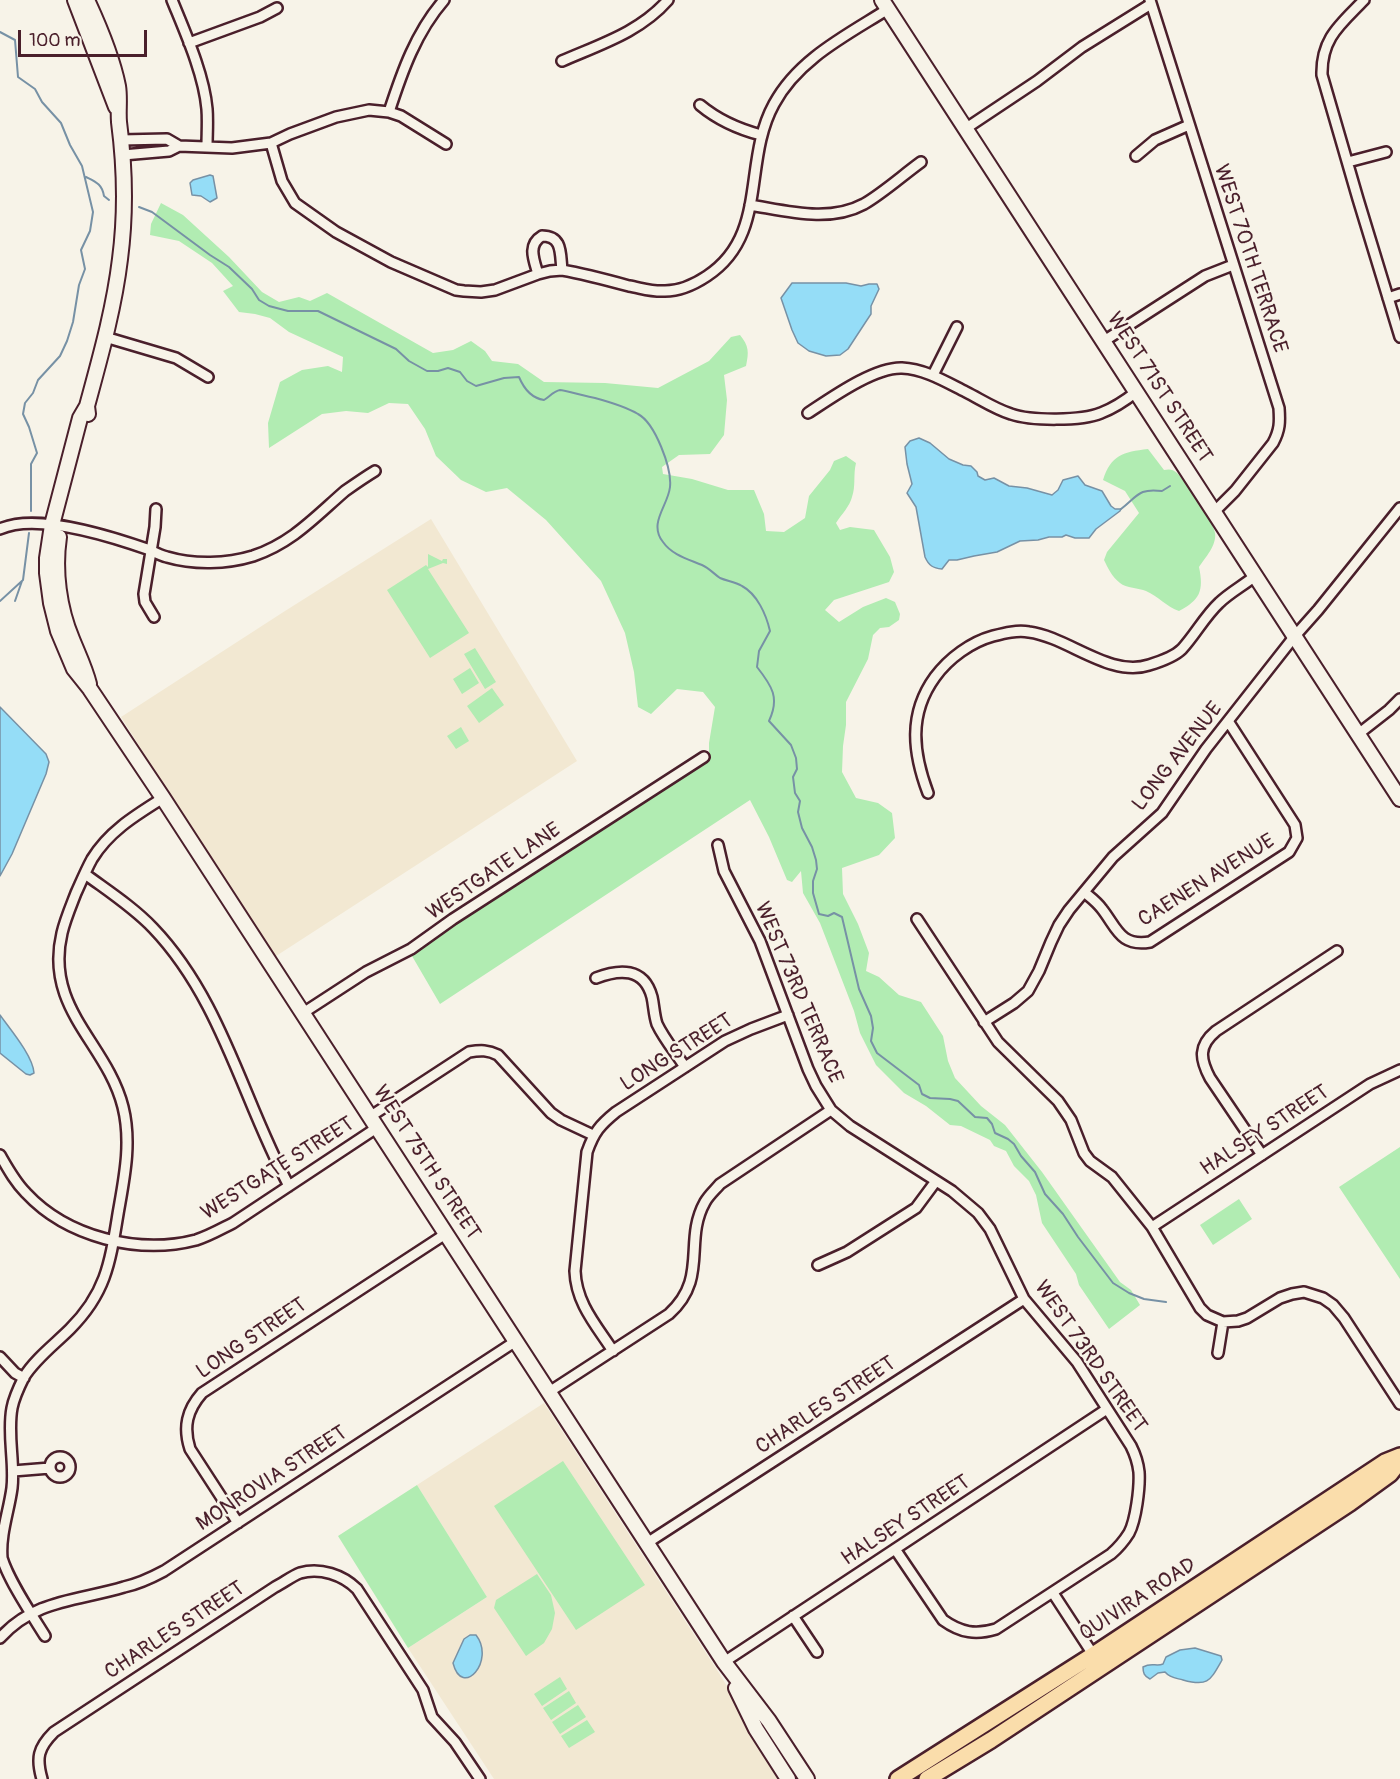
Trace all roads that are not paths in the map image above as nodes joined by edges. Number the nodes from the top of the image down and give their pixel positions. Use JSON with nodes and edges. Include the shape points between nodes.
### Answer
{"nodes":[{"id":1,"x":75,"y":0,"type":"edge"},
{"id":2,"x":87,"y":0,"type":"edge"},
{"id":3,"x":172,"y":0,"type":"edge"},
{"id":4,"x":444,"y":0,"type":"edge"},
{"id":5,"x":668,"y":0,"type":"edge"},
{"id":6,"x":1365,"y":0,"type":"edge"},
{"id":7,"x":1151,"y":2,"type":"edge"},
{"id":8,"x":885,"y":4,"type":"edge"},
{"id":9,"x":277,"y":8,"type":"dead end"},
{"id":10,"x":189,"y":43,"type":"junction"},
{"id":11,"x":562,"y":61,"type":"dead end"},
{"id":12,"x":700,"y":105,"type":"dead end"},
{"id":13,"x":389,"y":112,"type":"junction"},
{"id":14,"x":118,"y":113,"type":"junction"},
{"id":15,"x":1189,"y":125,"type":"junction"},
{"id":16,"x":965,"y":129,"type":"junction"},
{"id":17,"x":761,"y":135,"type":"junction"},
{"id":18,"x":271,"y":143,"type":"junction"},
{"id":19,"x":446,"y":144,"type":"dead end"},
{"id":20,"x":180,"y":146,"type":"junction"},
{"id":21,"x":207,"y":147,"type":"junction"},
{"id":22,"x":122,"y":148,"type":"junction"},
{"id":23,"x":1386,"y":152,"type":"dead end"},
{"id":24,"x":1136,"y":156,"type":"dead end"},
{"id":25,"x":921,"y":162,"type":"dead end"},
{"id":26,"x":1348,"y":162,"type":"junction"},
{"id":27,"x":750,"y":205,"type":"junction"},
{"id":28,"x":1233,"y":265,"type":"junction"},
{"id":29,"x":562,"y":270,"type":"junction"},
{"id":30,"x":538,"y":274,"type":"junction"},
{"id":31,"x":1400,"y":294,"type":"edge"},
{"id":32,"x":1388,"y":298,"type":"junction"},
{"id":33,"x":957,"y":327,"type":"dead end"},
{"id":34,"x":105,"y":337,"type":"junction"},
{"id":35,"x":1400,"y":337,"type":"edge"},
{"id":36,"x":1104,"y":342,"type":"junction"},
{"id":37,"x":933,"y":375,"type":"junction"},
{"id":38,"x":208,"y":377,"type":"dead end"},
{"id":39,"x":1136,"y":392,"type":"junction"},
{"id":40,"x":808,"y":413,"type":"dead end"},
{"id":41,"x":375,"y":471,"type":"dead end"},
{"id":42,"x":1400,"y":508,"type":"edge"},
{"id":43,"x":156,"y":509,"type":"dead end"},
{"id":44,"x":1215,"y":511,"type":"junction"},
{"id":45,"x":56,"y":526,"type":"junction"},
{"id":46,"x":0,"y":529,"type":"edge"},
{"id":47,"x":151,"y":550,"type":"junction"},
{"id":48,"x":1256,"y":576,"type":"junction"},
{"id":49,"x":154,"y":617,"type":"dead end"},
{"id":50,"x":1294,"y":637,"type":"junction"},
{"id":51,"x":1400,"y":699,"type":"edge"},
{"id":52,"x":1228,"y":721,"type":"junction"},
{"id":53,"x":1357,"y":735,"type":"junction"},
{"id":54,"x":704,"y":757,"type":"dead end"},
{"id":55,"x":928,"y":794,"type":"dead end"},
{"id":56,"x":163,"y":798,"type":"junction"},
{"id":57,"x":1400,"y":799,"type":"edge"},
{"id":58,"x":718,"y":845,"type":"dead end"},
{"id":59,"x":85,"y":874,"type":"junction"},
{"id":60,"x":1084,"y":892,"type":"junction"},
{"id":61,"x":917,"y":919,"type":"dead end"},
{"id":62,"x":1337,"y":951,"type":"dead end"},
{"id":63,"x":596,"y":978,"type":"dead end"},
{"id":64,"x":303,"y":1013,"type":"junction"},
{"id":65,"x":788,"y":1016,"type":"junction"},
{"id":66,"x":984,"y":1022,"type":"junction"},
{"id":67,"x":685,"y":1067,"type":"junction"},
{"id":68,"x":1400,"y":1070,"type":"edge"},
{"id":69,"x":831,"y":1110,"type":"junction"},
{"id":70,"x":374,"y":1122,"type":"junction"},
{"id":71,"x":593,"y":1135,"type":"junction"},
{"id":72,"x":0,"y":1155,"type":"edge"},
{"id":73,"x":1262,"y":1155,"type":"junction"},
{"id":74,"x":936,"y":1181,"type":"junction"},
{"id":75,"x":289,"y":1186,"type":"junction"},
{"id":76,"x":1152,"y":1227,"type":"junction"},
{"id":77,"x":447,"y":1233,"type":"junction"},
{"id":78,"x":114,"y":1240,"type":"junction"},
{"id":79,"x":1002,"y":1255,"type":"joint"},
{"id":80,"x":818,"y":1265,"type":"dead end"},
{"id":81,"x":1024,"y":1299,"type":"junction"},
{"id":82,"x":1223,"y":1322,"type":"junction"},
{"id":83,"x":516,"y":1341,"type":"junction"},
{"id":84,"x":612,"y":1351,"type":"junction"},
{"id":85,"x":1218,"y":1353,"type":"dead end"},
{"id":86,"x":0,"y":1357,"type":"edge"},
{"id":87,"x":24,"y":1378,"type":"junction"},
{"id":88,"x":549,"y":1392,"type":"junction"},
{"id":89,"x":1400,"y":1404,"type":"edge"},
{"id":90,"x":1107,"y":1409,"type":"junction"},
{"id":91,"x":1400,"y":1456,"type":"edge"},
{"id":92,"x":1400,"y":1461,"type":"edge"},
{"id":93,"x":50,"y":1468,"type":"dead end"},
{"id":94,"x":13,"y":1471,"type":"junction"},
{"id":95,"x":238,"y":1523,"type":"junction"},
{"id":96,"x":1,"y":1525,"type":"edge"},
{"id":97,"x":647,"y":1543,"type":"junction"},
{"id":98,"x":895,"y":1549,"type":"junction"},
{"id":99,"x":1255,"y":1557,"type":"junction"},
{"id":100,"x":1053,"y":1593,"type":"junction"},
{"id":101,"x":31,"y":1613,"type":"junction"},
{"id":102,"x":793,"y":1616,"type":"junction"},
{"id":103,"x":45,"y":1636,"type":"dead end"},
{"id":104,"x":0,"y":1638,"type":"edge"},
{"id":105,"x":817,"y":1652,"type":"dead end"},
{"id":106,"x":1097,"y":1661,"type":"junction"},
{"id":107,"x":724,"y":1662,"type":"junction"},
{"id":108,"x":954,"y":1743,"type":"junction"},
{"id":109,"x":963,"y":1757,"type":"junction"},
{"id":110,"x":42,"y":1779,"type":"edge"},
{"id":111,"x":480,"y":1779,"type":"edge"},
{"id":112,"x":788,"y":1779,"type":"edge"},
{"id":113,"x":807,"y":1779,"type":"edge"},
{"id":114,"x":898,"y":1779,"type":"edge"},
{"id":115,"x":927,"y":1779,"type":"edge"}],
"edges":[{"from":1,"to":14,"type":"main road"},
{"from":2,"to":14,"type":"main road","via":[[114,68]]},
{"from":3,"to":10,"type":"street"},
{"from":4,"to":13,"type":"street","via":[[415,45]]},
{"from":5,"to":11,"type":"street","via":[[637,28]]},
{"from":6,"to":26,"type":"street","via":[[1335,30],[1322,61],[1322,75]]},
{"from":7,"to":15,"type":"street","name":"WEST 70TH TERRACE"},
{"from":7,"to":16,"type":"street"},
{"from":8,"to":16,"type":"main road","name":"WEST 71ST STREET"},
{"from":8,"to":17,"type":"street","via":[[804,65],[775,102]]},
{"from":9,"to":10,"type":"street"},
{"from":10,"to":21,"type":"street","via":[[206,102]]},
{"from":12,"to":17,"type":"street","via":[[714,117]]},
{"from":13,"to":18,"type":"street","via":[[345,114]]},
{"from":13,"to":19,"type":"street"},
{"from":14,"to":22,"type":"main road","name":"WEST 75TH STREET"},
{"from":15,"to":24,"type":"street","via":[[1155,140]]},
{"from":15,"to":28,"type":"street","name":"WEST 70TH TERRACE"},
{"from":16,"to":36,"type":"main road","name":"WEST 71ST STREET"},
{"from":17,"to":27,"type":"street"},
{"from":18,"to":21,"type":"street"},
{"from":18,"to":30,"type":"street","via":[[282,181],[295,203],[362,248],[464,291],[481,292]]},
{"from":20,"to":21,"type":"street"},
{"from":20,"to":22,"type":"street","via":[[169,151]]},
{"from":20,"to":22,"type":"street","via":[[167,139]]},
{"from":22,"to":34,"type":"main road","name":"WEST 75TH STREET","via":[[124,211],[120,260]]},
{"from":23,"to":26,"type":"street"},
{"from":25,"to":27,"type":"street","via":[[865,204],[844,212],[802,214]]},
{"from":26,"to":32,"type":"street"},
{"from":27,"to":29,"type":"street","via":[[746,229],[735,251],[711,274],[683,287],[651,291]]},
{"from":28,"to":36,"type":"street","via":[[1205,276]]},
{"from":28,"to":44,"type":"street","name":"WEST 70TH TERRACE","via":[[1279,408],[1280,423],[1273,442]]},
{"from":29,"to":30,"type":"street"},
{"from":29,"to":30,"type":"street","via":[[559,244],[556,239],[542,236],[532,249]]},
{"from":31,"to":32,"type":"street"},
{"from":32,"to":35,"type":"street"},
{"from":33,"to":37,"type":"street"},
{"from":34,"to":38,"type":"street","via":[[176,358]]},
{"from":34,"to":45,"type":"main road","name":"WEST 75TH STREET","via":[[87,406],[80,418]]},
{"from":36,"to":39,"type":"main road","name":"WEST 71ST STREET"},
{"from":37,"to":39,"type":"street","via":[[1019,417],[1089,417]]},
{"from":37,"to":40,"type":"street","via":[[901,368],[882,372],[859,381]]},
{"from":39,"to":44,"type":"main road","name":"WEST 71ST STREET"},
{"from":41,"to":47,"type":"street","via":[[344,492],[289,540],[251,557],[204,562],[168,558]]},
{"from":42,"to":50,"type":"street","name":"LONG AVENUE"},
{"from":43,"to":47,"type":"street"},
{"from":44,"to":48,"type":"main road","name":"WEST 71ST STREET"},
{"from":45,"to":46,"type":"street","via":[[17,524]]},
{"from":45,"to":47,"type":"street","via":[[78,528]]},
{"from":45,"to":56,"type":"main road","name":"WEST 75TH STREET","via":[[47,573],[54,617],[65,648],[74,669]]},
{"from":47,"to":49,"type":"street","via":[[144,594]]},
{"from":48,"to":50,"type":"main road","name":"WEST 71ST STREET"},
{"from":48,"to":55,"type":"street","via":[[1219,603],[1180,651],[1148,666],[1122,667],[1048,636],[1028,632],[1010,632],[981,640],[954,657],[926,689],[917,717],[915,744]]},
{"from":50,"to":52,"type":"street","name":"LONG AVENUE"},
{"from":50,"to":53,"type":"main road","name":"WEST 71ST STREET"},
{"from":51,"to":53,"type":"street"},
{"from":52,"to":60,"type":"street","name":"LONG AVENUE","via":[[1162,813],[1113,857]]},
{"from":52,"to":60,"type":"street","name":"CAENEN AVENUE","via":[[1295,825],[1297,838],[1288,852],[1150,942],[1141,944],[1123,938]]},
{"from":53,"to":57,"type":"main road","name":"WEST 71ST STREET"},
{"from":54,"to":64,"type":"street","name":"WESTGATE LANE","via":[[411,950],[366,972]]},
{"from":56,"to":59,"type":"street","via":[[118,828],[95,854]]},
{"from":56,"to":64,"type":"main road","name":"WEST 75TH STREET"},
{"from":58,"to":65,"type":"street","name":"WEST 73RD TERRACE","via":[[724,871],[760,941]]},
{"from":59,"to":75,"type":"street","via":[[152,927],[192,979],[227,1044]]},
{"from":59,"to":78,"type":"street","via":[[62,931],[59,962],[68,1005],[110,1073],[127,1126],[128,1149]]},
{"from":60,"to":66,"type":"street","name":"LONG AVENUE","via":[[1059,925],[1028,991]]},
{"from":61,"to":66,"type":"street"},
{"from":62,"to":73,"type":"street","via":[[1216,1031],[1204,1045],[1203,1065]]},
{"from":63,"to":67,"type":"street","via":[[619,971],[640,978],[649,988],[658,1026]]},
{"from":64,"to":70,"type":"main road","name":"WEST 75TH STREET"},
{"from":65,"to":67,"type":"street","name":"LONG STREET","via":[[725,1041]]},
{"from":65,"to":69,"type":"street","name":"WEST 73RD TERRACE","via":[[808,1069]]},
{"from":66,"to":76,"type":"street","via":[[998,1042],[1063,1108],[1084,1153],[1112,1177]]},
{"from":67,"to":71,"type":"street","name":"LONG STREET","via":[[616,1112]]},
{"from":68,"to":73,"type":"street","name":"HALSEY STREET","via":[[1370,1084]]},
{"from":69,"to":74,"type":"street","name":"WEST 73RD TERRACE","via":[[861,1135]]},
{"from":69,"to":84,"type":"street","via":[[720,1184],[699,1216],[693,1272],[685,1295],[669,1314]]},
{"from":70,"to":71,"type":"street","name":"WESTGATE STREET","via":[[469,1052],[480,1050],[498,1056],[550,1113]]},
{"from":70,"to":75,"type":"street","name":"WESTGATE STREET"},
{"from":70,"to":77,"type":"main road","name":"WEST 75TH STREET"},
{"from":71,"to":84,"type":"street","via":[[587,1152],[575,1284],[584,1308]]},
{"from":72,"to":78,"type":"street","name":"WESTGATE STREET","via":[[16,1182],[47,1211],[74,1228]]},
{"from":73,"to":76,"type":"street","name":"HALSEY STREET"},
{"from":74,"to":79,"type":"street","name":"WEST 73RD TERRACE","via":[[978,1213]]},
{"from":74,"to":80,"type":"street","via":[[916,1208],[847,1252]]},
{"from":75,"to":78,"type":"street","name":"WESTGATE STREET","via":[[233,1223],[198,1240],[163,1245]]},
{"from":76,"to":82,"type":"street","via":[[1200,1308]]},
{"from":77,"to":83,"type":"main road","name":"WEST 75TH STREET"},
{"from":77,"to":95,"type":"street","name":"LONG STREET","via":[[195,1401],[186,1425],[190,1449]]},
{"from":78,"to":87,"type":"street","via":[[96,1297]]},
{"from":79,"to":81,"type":"street","name":"WEST 73RD STREET"},
{"from":81,"to":90,"type":"street","name":"WEST 73RD STREET","via":[[1077,1362]]},
{"from":81,"to":97,"type":"street","name":"CHARLES STREET"},
{"from":82,"to":85,"type":"street"},
{"from":82,"to":89,"type":"street","via":[[1247,1318],[1292,1294],[1304,1292],[1323,1298],[1344,1318]]},
{"from":83,"to":88,"type":"main road","name":"WEST 75TH STREET"},
{"from":83,"to":95,"type":"street","name":"MONROVIA STREET"},
{"from":84,"to":88,"type":"street"},
{"from":86,"to":87,"type":"street"},
{"from":87,"to":94,"type":"street","via":[[11,1416]]},
{"from":88,"to":97,"type":"main road","name":"WEST 75TH STREET"},
{"from":90,"to":98,"type":"street","name":"HALSEY STREET"},
{"from":90,"to":100,"type":"street","name":"WEST 73RD STREET","via":[[1133,1451],[1139,1472],[1134,1519],[1118,1548]]},
{"from":91,"to":99,"type":"main road","name":"QUIVIRA ROAD","via":[[1385,1462]]},
{"from":92,"to":99,"type":"main road","name":"QUIVIRA ROAD","via":[[1390,1474],[1350,1503]]},
{"from":93,"to":94,"type":"street"},
{"from":94,"to":96,"type":"street","via":[[10,1499]]},
{"from":95,"to":101,"type":"street","name":"MONROVIA STREET","via":[[147,1580],[54,1603]]},
{"from":96,"to":101,"type":"street","via":[[2,1558]]},
{"from":97,"to":107,"type":"main road","name":"WEST 75TH STREET"},
{"from":98,"to":100,"type":"street","name":"WEST 73RD STREET","via":[[937,1613],[963,1631],[983,1633],[996,1629]]},
{"from":98,"to":102,"type":"street","name":"HALSEY STREET"},
{"from":99,"to":106,"type":"main road","name":"QUIVIRA ROAD"},
{"from":100,"to":106,"type":"street"},
{"from":101,"to":103,"type":"street"},
{"from":101,"to":104,"type":"street","name":"MONROVIA STREET"},
{"from":102,"to":105,"type":"street"},
{"from":102,"to":107,"type":"street","name":"HALSEY STREET"},
{"from":106,"to":108,"type":"main road","name":"QUIVIRA ROAD"},
{"from":106,"to":109,"type":"main road","name":"QUIVIRA ROAD"},
{"from":107,"to":112,"type":"main road","name":"WEST 75TH STREET","via":[[756,1729]]},
{"from":107,"to":113,"type":"main road","name":"WEST 75TH STREET"},
{"from":108,"to":109,"type":"main road"},
{"from":108,"to":114,"type":"main road","name":"QUIVIRA ROAD"},
{"from":109,"to":115,"type":"main road","name":"QUIVIRA ROAD"},
{"from":110,"to":111,"type":"street","name":"CHARLES STREET","via":[[38,1766],[40,1752],[54,1732],[287,1580],[311,1572],[331,1574],[357,1589],[423,1690],[432,1717]]}]}
